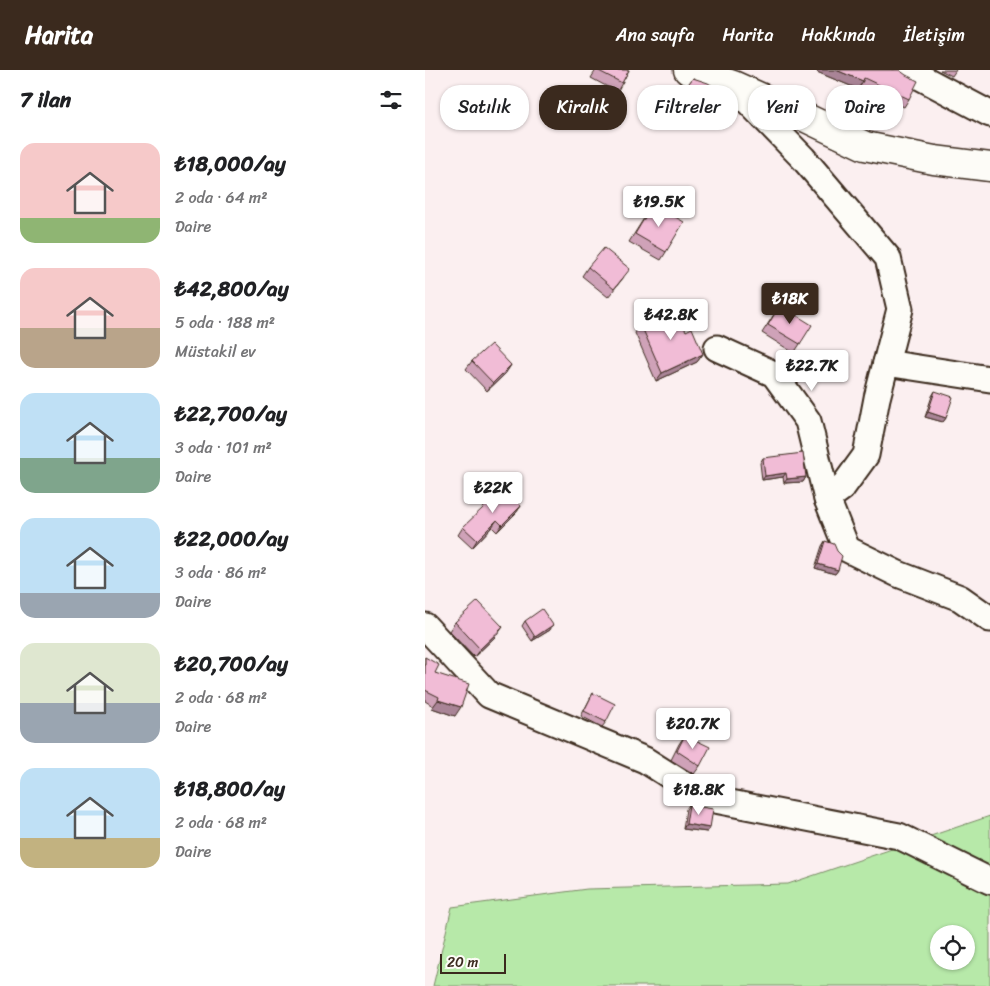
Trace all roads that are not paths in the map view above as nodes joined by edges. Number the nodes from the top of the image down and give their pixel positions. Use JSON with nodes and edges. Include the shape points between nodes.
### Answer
{"nodes":[{"id":1,"x":688,"y":70,"type":"edge"},
{"id":2,"x":907,"y":70,"type":"edge"},
{"id":3,"x":733,"y":85,"type":"edge"},
{"id":4,"x":738,"y":87,"type":"edge"},
{"id":5,"x":738,"y":90,"type":"edge"},
{"id":6,"x":990,"y":114,"type":"edge"},
{"id":7,"x":990,"y":167,"type":"edge"},
{"id":8,"x":717,"y":348,"type":"dead end"},
{"id":9,"x":886,"y":363,"type":"junction"},
{"id":10,"x":990,"y":380,"type":"edge"},
{"id":11,"x":827,"y":499,"type":"junction"},
{"id":12,"x":990,"y":619,"type":"edge"},
{"id":13,"x":425,"y":626,"type":"edge"},
{"id":14,"x":990,"y":881,"type":"edge"}],
"edges":[{"from":1,"to":3,"type":"street"},
{"from":2,"to":6,"type":"street"},
{"from":4,"to":7,"type":"street","via":[[865,146]]},
{"from":5,"to":9,"type":"street","via":[[803,158],[888,258],[900,310]]},
{"from":8,"to":11,"type":"street","via":[[774,374],[780,382],[808,421]]},
{"from":9,"to":10,"type":"street"},
{"from":9,"to":11,"type":"street","via":[[866,455],[841,488]]},
{"from":11,"to":12,"type":"street","via":[[847,549],[898,574],[960,598]]},
{"from":13,"to":14,"type":"street","via":[[489,695],[645,760],[705,798],[899,836]]}]}
